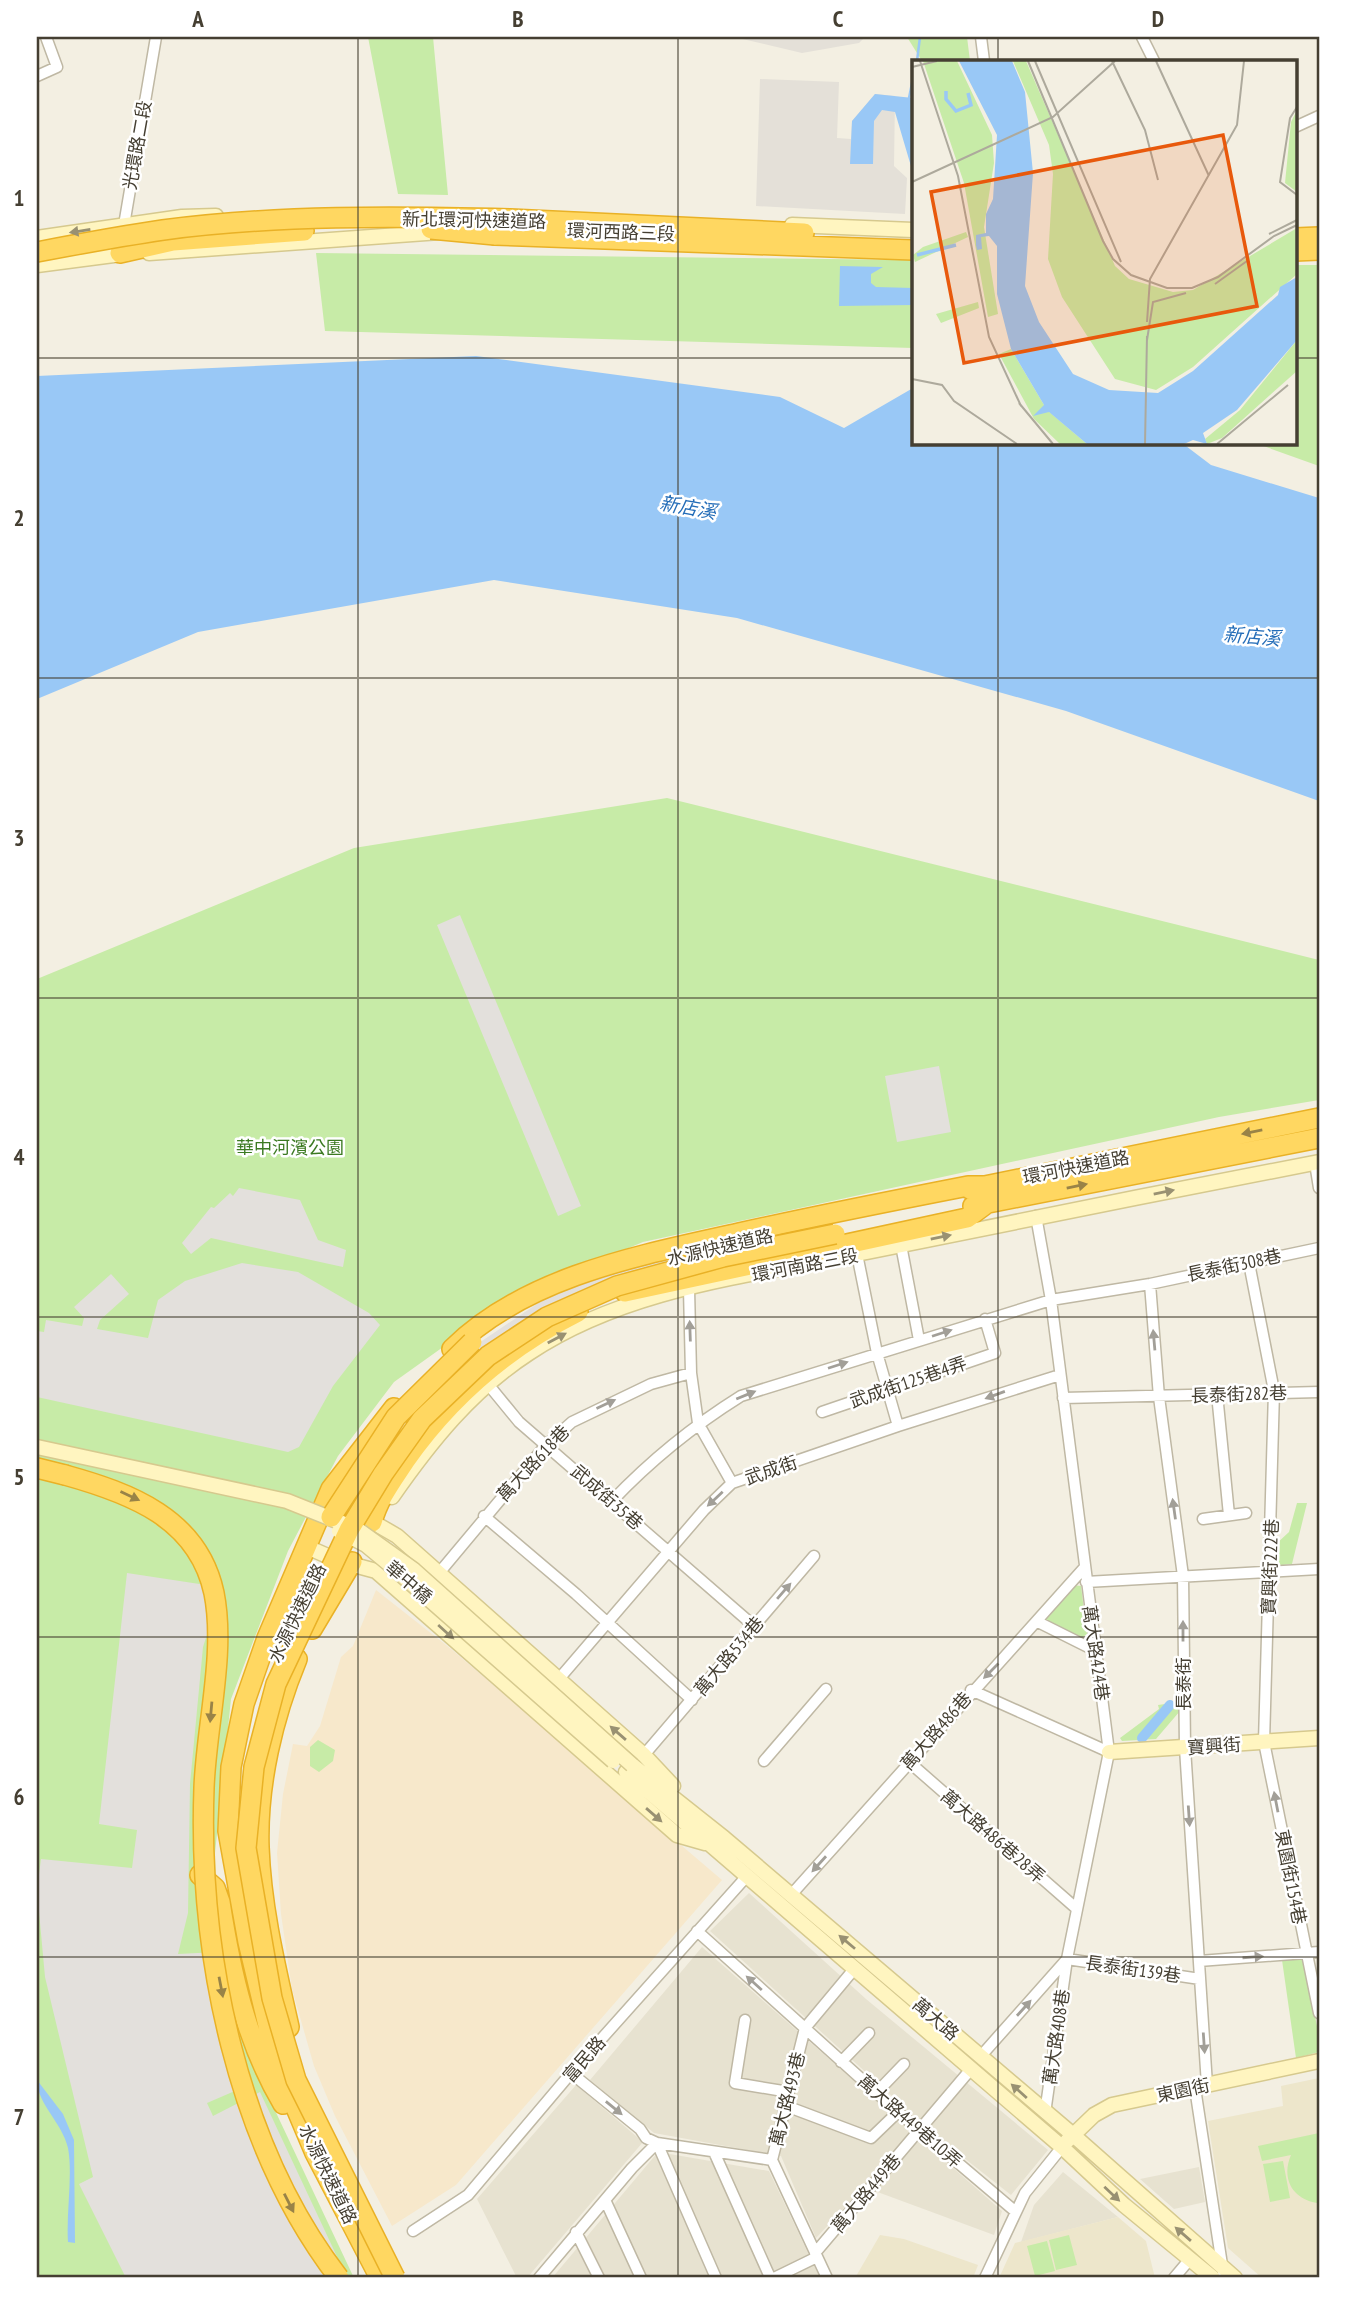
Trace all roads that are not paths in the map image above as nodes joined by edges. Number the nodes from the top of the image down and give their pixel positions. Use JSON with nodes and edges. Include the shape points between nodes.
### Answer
{"nodes":[{"id":1,"x":46,"y":37,"type":"edge"},
{"id":2,"x":156,"y":37,"type":"edge"},
{"id":3,"x":981,"y":37,"type":"edge"},
{"id":4,"x":1142,"y":37,"type":"edge"},
{"id":5,"x":984,"y":60,"type":"edge"},
{"id":6,"x":1154,"y":60,"type":"edge"},
{"id":7,"x":37,"y":76,"type":"edge"},
{"id":8,"x":1319,"y":116,"type":"edge"},
{"id":9,"x":1296,"y":127,"type":"edge"},
{"id":10,"x":124,"y":224,"type":"junction"},
{"id":11,"x":1319,"y":229,"type":"edge"},
{"id":12,"x":912,"y":230,"type":"edge"},
{"id":13,"x":1296,"y":230,"type":"edge"},
{"id":14,"x":912,"y":236,"type":"edge"},
{"id":15,"x":1319,"y":237,"type":"edge"},
{"id":16,"x":37,"y":238,"type":"edge"},
{"id":17,"x":1296,"y":238,"type":"edge"},
{"id":18,"x":912,"y":244,"type":"edge"},
{"id":19,"x":1319,"y":245,"type":"edge"},
{"id":20,"x":1296,"y":248,"type":"edge"},
{"id":21,"x":1296,"y":248,"type":"edge"},
{"id":22,"x":912,"y":250,"type":"edge"},
{"id":23,"x":1319,"y":250,"type":"edge"},
{"id":24,"x":37,"y":252,"type":"edge"},
{"id":25,"x":120,"y":253,"type":"junction"},
{"id":26,"x":37,"y":265,"type":"edge"},
{"id":27,"x":1319,"y":1118,"type":"edge"},
{"id":28,"x":1319,"y":1138,"type":"edge"},
{"id":29,"x":1317,"y":1162,"type":"edge"},
{"id":30,"x":1319,"y":1188,"type":"edge"},
{"id":31,"x":984,"y":1195,"type":"junction"},
{"id":32,"x":1036,"y":1216,"type":"junction"},
{"id":33,"x":834,"y":1228,"type":"junction"},
{"id":34,"x":901,"y":1245,"type":"junction"},
{"id":35,"x":1319,"y":1248,"type":"edge"},
{"id":36,"x":857,"y":1254,"type":"junction"},
{"id":37,"x":1249,"y":1263,"type":"junction"},
{"id":38,"x":1150,"y":1284,"type":"junction"},
{"id":39,"x":689,"y":1289,"type":"junction"},
{"id":40,"x":569,"y":1292,"type":"junction"},
{"id":41,"x":1052,"y":1300,"type":"junction"},
{"id":42,"x":985,"y":1319,"type":"junction"},
{"id":43,"x":919,"y":1340,"type":"junction"},
{"id":44,"x":877,"y":1353,"type":"junction"},
{"id":45,"x":691,"y":1373,"type":"junction"},
{"id":46,"x":1060,"y":1375,"type":"junction"},
{"id":47,"x":487,"y":1383,"type":"junction"},
{"id":48,"x":886,"y":1390,"type":"junction"},
{"id":49,"x":1274,"y":1391,"type":"junction"},
{"id":50,"x":1319,"y":1392,"type":"edge"},
{"id":51,"x":1217,"y":1394,"type":"junction"},
{"id":52,"x":1159,"y":1397,"type":"junction"},
{"id":53,"x":1063,"y":1398,"type":"junction"},
{"id":54,"x":822,"y":1412,"type":"dead end"},
{"id":55,"x":698,"y":1423,"type":"junction"},
{"id":56,"x":898,"y":1426,"type":"junction"},
{"id":57,"x":546,"y":1445,"type":"junction"},
{"id":58,"x":37,"y":1447,"type":"edge"},
{"id":59,"x":37,"y":1455,"type":"edge"},
{"id":60,"x":37,"y":1468,"type":"edge"},
{"id":61,"x":732,"y":1483,"type":"junction"},
{"id":62,"x":331,"y":1489,"type":"junction"},
{"id":63,"x":612,"y":1501,"type":"junction"},
{"id":64,"x":1247,"y":1513,"type":"dead end"},
{"id":65,"x":1229,"y":1515,"type":"junction"},
{"id":66,"x":484,"y":1516,"type":"junction"},
{"id":67,"x":331,"y":1517,"type":"junction"},
{"id":68,"x":1203,"y":1519,"type":"dead end"},
{"id":69,"x":372,"y":1522,"type":"junction"},
{"id":70,"x":397,"y":1536,"type":"junction"},
{"id":71,"x":307,"y":1546,"type":"junction"},
{"id":72,"x":668,"y":1550,"type":"junction"},
{"id":73,"x":814,"y":1556,"type":"dead end"},
{"id":74,"x":352,"y":1562,"type":"junction"},
{"id":75,"x":1084,"y":1568,"type":"junction"},
{"id":76,"x":1319,"y":1569,"type":"edge"},
{"id":77,"x":376,"y":1571,"type":"junction"},
{"id":78,"x":1271,"y":1571,"type":"junction"},
{"id":79,"x":439,"y":1573,"type":"junction"},
{"id":80,"x":1183,"y":1576,"type":"junction"},
{"id":81,"x":1086,"y":1582,"type":"junction"},
{"id":82,"x":214,"y":1592,"type":"junction"},
{"id":83,"x":1038,"y":1622,"type":"junction"},
{"id":84,"x":607,"y":1625,"type":"junction"},
{"id":85,"x":754,"y":1626,"type":"junction"},
{"id":86,"x":1096,"y":1651,"type":"junction"},
{"id":87,"x":226,"y":1666,"type":"dead end"},
{"id":88,"x":558,"y":1680,"type":"junction"},
{"id":89,"x":826,"y":1689,"type":"dead end"},
{"id":90,"x":971,"y":1690,"type":"junction"},
{"id":91,"x":692,"y":1700,"type":"junction"},
{"id":92,"x":1319,"y":1738,"type":"edge"},
{"id":93,"x":1264,"y":1742,"type":"junction"},
{"id":94,"x":1185,"y":1748,"type":"junction"},
{"id":95,"x":1109,"y":1752,"type":"junction"},
{"id":96,"x":644,"y":1755,"type":"junction"},
{"id":97,"x":764,"y":1761,"type":"dead end"},
{"id":98,"x":909,"y":1762,"type":"junction"},
{"id":99,"x":629,"y":1768,"type":"junction"},
{"id":100,"x":713,"y":1839,"type":"junction"},
{"id":101,"x":234,"y":1853,"type":"junction"},
{"id":102,"x":200,"y":1875,"type":"dead end"},
{"id":103,"x":747,"y":1876,"type":"junction"},
{"id":104,"x":791,"y":1895,"type":"junction"},
{"id":105,"x":1077,"y":1909,"type":"junction"},
{"id":106,"x":697,"y":1931,"type":"junction"},
{"id":107,"x":1319,"y":1952,"type":"edge"},
{"id":108,"x":1307,"y":1953,"type":"junction"},
{"id":109,"x":1067,"y":1959,"type":"junction"},
{"id":110,"x":1199,"y":1961,"type":"junction"},
{"id":111,"x":855,"y":1968,"type":"junction"},
{"id":112,"x":1200,"y":1979,"type":"junction"},
{"id":113,"x":1319,"y":2013,"type":"edge"},
{"id":114,"x":745,"y":2020,"type":"dead end"},
{"id":115,"x":805,"y":2028,"type":"junction"},
{"id":116,"x":869,"y":2033,"type":"dead end"},
{"id":117,"x":1319,"y":2061,"type":"edge"},
{"id":118,"x":841,"y":2062,"type":"junction"},
{"id":119,"x":976,"y":2063,"type":"junction"},
{"id":120,"x":904,"y":2064,"type":"dead end"},
{"id":121,"x":571,"y":2073,"type":"junction"},
{"id":122,"x":296,"y":2080,"type":"junction"},
{"id":123,"x":1201,"y":2086,"type":"junction"},
{"id":124,"x":789,"y":2092,"type":"junction"},
{"id":125,"x":877,"y":2092,"type":"junction"},
{"id":126,"x":786,"y":2106,"type":"junction"},
{"id":127,"x":898,"y":2112,"type":"junction"},
{"id":128,"x":1045,"y":2113,"type":"junction"},
{"id":129,"x":303,"y":2124,"type":"junction"},
{"id":130,"x":920,"y":2129,"type":"junction"},
{"id":131,"x":1072,"y":2134,"type":"junction"},
{"id":132,"x":657,"y":2143,"type":"junction"},
{"id":133,"x":1062,"y":2147,"type":"junction"},
{"id":134,"x":714,"y":2152,"type":"junction"},
{"id":135,"x":772,"y":2160,"type":"junction"},
{"id":136,"x":606,"y":2202,"type":"junction"},
{"id":137,"x":1016,"y":2212,"type":"junction"},
{"id":138,"x":413,"y":2231,"type":"dead end"},
{"id":139,"x":576,"y":2232,"type":"junction"},
{"id":140,"x":816,"y":2255,"type":"junction"},
{"id":141,"x":1190,"y":2259,"type":"junction"},
{"id":142,"x":1220,"y":2274,"type":"edge"},
{"id":143,"x":771,"y":2277,"type":"edge"},
{"id":144,"x":339,"y":2278,"type":"edge"},
{"id":145,"x":380,"y":2278,"type":"edge"},
{"id":146,"x":395,"y":2278,"type":"edge"},
{"id":147,"x":538,"y":2278,"type":"edge"},
{"id":148,"x":598,"y":2278,"type":"edge"},
{"id":149,"x":641,"y":2278,"type":"edge"},
{"id":150,"x":716,"y":2278,"type":"edge"},
{"id":151,"x":827,"y":2278,"type":"edge"},
{"id":152,"x":985,"y":2278,"type":"edge"},
{"id":153,"x":1174,"y":2278,"type":"edge"},
{"id":154,"x":1235,"y":2278,"type":"edge"}],
"edges":[{"from":1,"to":7,"type":"street","via":[[57,67]]},
{"from":2,"to":10,"type":"street","name":"光環路二段"},
{"from":3,"to":5,"type":"street"},
{"from":4,"to":6,"type":"street"},
{"from":8,"to":9,"type":"street"},
{"from":10,"to":12,"type":"main road","name":"環河西路三段","via":[[182,217],[494,209]]},
{"from":10,"to":16,"type":"main road","name":"環河西路三段","one_way":true},
{"from":10,"to":25,"type":"street","name":"光環路二段"},
{"from":11,"to":13,"type":"main road"},
{"from":14,"to":24,"type":"highway","name":"新北環河快速道路","bridge":true,"via":[[483,218],[355,218],[164,230]]},
{"from":15,"to":17,"type":"highway"},
{"from":18,"to":25,"type":"main road","name":"環河西路三段","via":[[496,227]]},
{"from":19,"to":20,"type":"main road"},
{"from":21,"to":23,"type":"highway"},
{"from":22,"to":25,"type":"highway","name":"新北環河快速道路","bridge":true,"via":[[495,235],[421,228],[304,230],[173,242]]},
{"from":25,"to":26,"type":"main road","name":"環河西路三段"},
{"from":27,"to":31,"type":"highway","name":"環河快速道路","one_way":true},
{"from":31,"to":28,"type":"highway","name":"環河快速道路","one_way":true},
{"from":29,"to":30,"type":"street"},
{"from":32,"to":29,"type":"main road","name":"環河南路三段","one_way":true},
{"from":31,"to":33,"type":"highway","name":"環河快速道路"},
{"from":31,"to":62,"type":"highway","via":[[909,1198],[669,1249],[550,1286],[466,1336],[398,1402]]},
{"from":31,"to":69,"type":"highway","via":[[967,1218],[624,1293],[576,1313],[523,1344],[456,1399],[391,1482]]},
{"from":34,"to":32,"type":"main road","name":"環河南路三段","one_way":true},
{"from":32,"to":41,"type":"street","name":"萬大路424巷"},
{"from":33,"to":40,"type":"highway","name":"水源快速道路","via":[[681,1255]]},
{"from":33,"to":122,"type":"highway","name":"水源快速道路","bridge":true,"via":[[668,1270],[617,1286],[547,1317],[488,1356],[449,1391],[422,1419],[383,1474],[349,1530],[276,1684],[254,1767],[246,1849],[272,1998]]},
{"from":34,"to":36,"type":"main road","name":"環河南路三段"},
{"from":34,"to":43,"type":"street"},
{"from":35,"to":37,"type":"street","name":"長泰街308巷"},
{"from":36,"to":39,"type":"main road","name":"環河南路三段"},
{"from":36,"to":44,"type":"street"},
{"from":37,"to":38,"type":"street","name":"長泰街308巷"},
{"from":37,"to":49,"type":"street","name":"寶興街222巷"},
{"from":38,"to":41,"type":"street","name":"長泰街308巷"},
{"from":52,"to":38,"type":"street","name":"長泰街","one_way":true},
{"from":45,"to":39,"type":"street","one_way":true},
{"from":47,"to":39,"type":"main road","name":"環河南路三段","one_way":true,"via":[[531,1351],[590,1320]]},
{"from":40,"to":67,"type":"highway","bridge":true,"via":[[527,1305],[472,1342],[421,1389],[377,1443]]},
{"from":40,"to":101,"type":"highway","name":"水源快速道路","bridge":true,"via":[[509,1327],[444,1380],[395,1437],[356,1497],[263,1687],[242,1763]]},
{"from":41,"to":42,"type":"street","name":"長泰街308巷"},
{"from":41,"to":46,"type":"street","name":"萬大路424巷"},
{"from":43,"to":42,"type":"street","name":"長泰街308巷","one_way":true},
{"from":42,"to":48,"type":"street","name":"武成街125巷4弄","via":[[995,1353]]},
{"from":43,"to":44,"type":"street","name":"長泰街308巷"},
{"from":44,"to":48,"type":"street"},
{"from":55,"to":44,"type":"street","name":"長泰街308巷","one_way":true,"via":[[741,1396]]},
{"from":45,"to":55,"type":"street"},
{"from":57,"to":45,"type":"street","name":"萬大路618巷","one_way":true,"via":[[596,1408]]},
{"from":46,"to":53,"type":"street","name":"萬大路424巷"},
{"from":46,"to":56,"type":"street","name":"武成街","one_way":true},
{"from":47,"to":57,"type":"street","name":"武成街35巷","via":[[519,1422]]},
{"from":47,"to":69,"type":"main road","name":"環河南路三段","via":[[440,1432]]},
{"from":48,"to":54,"type":"street","name":"武成街125巷4弄"},
{"from":48,"to":56,"type":"street"},
{"from":49,"to":50,"type":"street","name":"長泰街282巷"},
{"from":49,"to":51,"type":"street","name":"長泰街282巷"},
{"from":49,"to":78,"type":"street","name":"寶興街222巷"},
{"from":51,"to":52,"type":"street","name":"長泰街282巷"},
{"from":51,"to":65,"type":"street"},
{"from":52,"to":53,"type":"street","name":"長泰街282巷"},
{"from":80,"to":52,"type":"street","name":"長泰街","one_way":true},
{"from":53,"to":75,"type":"street","name":"萬大路424巷"},
{"from":55,"to":61,"type":"street"},
{"from":55,"to":63,"type":"street","name":"長泰街308巷","via":[[643,1468]]},
{"from":56,"to":61,"type":"street","name":"武成街"},
{"from":57,"to":63,"type":"street","name":"武成街35巷"},
{"from":57,"to":66,"type":"street","name":"萬大路618巷"},
{"from":58,"to":67,"type":"main road","name":"華中橋","bridge":true,"via":[[287,1501]]},
{"from":59,"to":99,"type":"main road","name":"華中橋","bridge":true,"via":[[290,1510],[366,1545]]},
{"from":60,"to":82,"type":"highway","one_way":true,"bridge":true,"via":[[118,1490],[153,1509],[194,1549]]},
{"from":61,"to":72,"type":"street","name":"武成街","one_way":true},
{"from":62,"to":69,"type":"main road"},
{"from":62,"to":71,"type":"highway"},
{"from":63,"to":72,"type":"street","name":"武成街35巷"},
{"from":64,"to":65,"type":"street"},
{"from":65,"to":68,"type":"street"},
{"from":66,"to":79,"type":"street","name":"萬大路618巷"},
{"from":66,"to":84,"type":"street"},
{"from":67,"to":99,"type":"main road","name":"華中橋","bridge":true,"via":[[373,1538],[414,1570]]},
{"from":69,"to":70,"type":"main road"},
{"from":69,"to":74,"type":"main road","name":"環河南路三段"},
{"from":70,"to":77,"type":"main road","via":[[379,1537],[370,1553]]},
{"from":70,"to":79,"type":"main road"},
{"from":71,"to":74,"type":"main road"},
{"from":71,"to":101,"type":"highway","via":[[244,1704],[231,1767],[228,1831]]},
{"from":72,"to":84,"type":"street","name":"武成街"},
{"from":72,"to":85,"type":"street","name":"武成街35巷"},
{"from":85,"to":73,"type":"street","name":"萬大路534巷","one_way":true},
{"from":74,"to":77,"type":"main road"},
{"from":74,"to":122,"type":"highway","bridge":true,"via":[[302,1647],[276,1718],[267,1762],[259,1847],[272,1952]]},
{"from":75,"to":81,"type":"street","name":"萬大路424巷"},
{"from":75,"to":83,"type":"street","name":"萬大路486巷"},
{"from":76,"to":78,"type":"street"},
{"from":77,"to":100,"type":"main road","one_way":true,"via":[[677,1835]]},
{"from":78,"to":80,"type":"street"},
{"from":78,"to":93,"type":"street","name":"寶興街222巷"},
{"from":79,"to":88,"type":"main road"},
{"from":80,"to":81,"type":"street"},
{"from":94,"to":80,"type":"street","name":"長泰街","one_way":true},
{"from":81,"to":86,"type":"street","name":"萬大路424巷"},
{"from":82,"to":87,"type":"highway","bridge":true},
{"from":82,"to":144,"type":"highway","one_way":true,"bridge":true,"via":[[215,1670],[203,1838],[213,1947],[240,2076],[270,2163],[293,2211]]},
{"from":83,"to":86,"type":"street"},
{"from":83,"to":90,"type":"street","name":"萬大路486巷","one_way":true},
{"from":84,"to":88,"type":"street","name":"武成街"},
{"from":84,"to":91,"type":"street"},
{"from":85,"to":91,"type":"street","name":"萬大路534巷"},
{"from":86,"to":95,"type":"street","name":"萬大路424巷"},
{"from":96,"to":88,"type":"main road","one_way":true},
{"from":89,"to":97,"type":"street"},
{"from":90,"to":95,"type":"street"},
{"from":90,"to":98,"type":"street","name":"萬大路486巷"},
{"from":91,"to":96,"type":"street","name":"萬大路534巷"},
{"from":92,"to":93,"type":"main road","name":"寶興街"},
{"from":93,"to":94,"type":"main road","name":"寶興街"},
{"from":108,"to":93,"type":"street","name":"東園街154巷","one_way":true},
{"from":94,"to":95,"type":"main road","name":"寶興街"},
{"from":94,"to":110,"type":"street","name":"長泰街","one_way":true},
{"from":95,"to":105,"type":"street","name":"萬大路424巷"},
{"from":96,"to":100,"type":"main road","via":[[695,1806]]},
{"from":98,"to":104,"type":"street","name":"萬大路486巷","one_way":true},
{"from":98,"to":105,"type":"street","name":"萬大路486巷28弄"},
{"from":99,"to":100,"type":"main road","name":"萬大路"},
{"from":100,"to":103,"type":"main road","name":"萬大路"},
{"from":100,"to":104,"type":"main road","name":"萬大路"},
{"from":101,"to":129,"type":"highway","name":"水源快速道路","via":[[264,2019]]},
{"from":102,"to":129,"type":"highway","via":[[215,1888],[220,1902],[242,2012],[256,2050],[282,2103]]},
{"from":103,"to":106,"type":"street","name":"富民路"},
{"from":103,"to":111,"type":"main road","name":"萬大路"},
{"from":119,"to":104,"type":"main road","name":"萬大路","one_way":true},
{"from":105,"to":109,"type":"street","name":"萬大路424巷"},
{"from":115,"to":106,"type":"street","name":"萬大路449巷10弄","one_way":true},
{"from":106,"to":121,"type":"street","name":"富民路"},
{"from":107,"to":108,"type":"street"},
{"from":110,"to":108,"type":"street","one_way":true},
{"from":108,"to":113,"type":"street","name":"東園街154巷"},
{"from":109,"to":112,"type":"street","name":"長泰街139巷"},
{"from":119,"to":109,"type":"street","one_way":true},
{"from":109,"to":128,"type":"street","name":"萬大路408巷"},
{"from":110,"to":112,"type":"street","name":"長泰街"},
{"from":111,"to":115,"type":"street","name":"萬大路493巷"},
{"from":111,"to":119,"type":"main road","name":"萬大路"},
{"from":112,"to":123,"type":"street","name":"長泰街","one_way":true},
{"from":114,"to":124,"type":"street","via":[[735,2083]]},
{"from":115,"to":118,"type":"street","name":"萬大路449巷10弄"},
{"from":115,"to":124,"type":"street","name":"萬大路493巷"},
{"from":116,"to":118,"type":"street"},
{"from":117,"to":123,"type":"main road","name":"東園街"},
{"from":118,"to":125,"type":"street","name":"萬大路449巷10弄"},
{"from":128,"to":119,"type":"main road","name":"萬大路","one_way":true},
{"from":119,"to":130,"type":"street","name":"萬大路449巷"},
{"from":119,"to":133,"type":"main road","name":"萬大路"},
{"from":120,"to":125,"type":"street"},
{"from":121,"to":132,"type":"street","one_way":true},
{"from":121,"to":138,"type":"street","name":"富民路","via":[[468,2195]]},
{"from":122,"to":146,"type":"highway","name":"水源快速道路","bridge":true},
{"from":123,"to":131,"type":"main road","name":"東園街","via":[[1112,2105]]},
{"from":123,"to":142,"type":"street","name":"長泰街"},
{"from":124,"to":126,"type":"street","name":"萬大路493巷"},
{"from":125,"to":127,"type":"street","name":"萬大路449巷10弄"},
{"from":126,"to":127,"type":"street","via":[[871,2138]]},
{"from":126,"to":135,"type":"street","name":"萬大路493巷"},
{"from":127,"to":130,"type":"street","name":"萬大路449巷10弄"},
{"from":128,"to":131,"type":"main road","name":"萬大路"},
{"from":129,"to":145,"type":"highway","name":"水源快速道路"},
{"from":130,"to":137,"type":"street","name":"萬大路449巷10弄"},
{"from":130,"to":140,"type":"street","name":"萬大路449巷"},
{"from":131,"to":133,"type":"main road","name":"東園街"},
{"from":142,"to":131,"type":"main road","name":"萬大路","one_way":true},
{"from":132,"to":134,"type":"street"},
{"from":132,"to":136,"type":"street"},
{"from":132,"to":150,"type":"street"},
{"from":133,"to":137,"type":"street"},
{"from":133,"to":141,"type":"main road","name":"萬大路","one_way":true},
{"from":134,"to":135,"type":"street"},
{"from":134,"to":143,"type":"street"},
{"from":135,"to":140,"type":"street","name":"萬大路493巷"},
{"from":136,"to":139,"type":"street"},
{"from":136,"to":149,"type":"street"},
{"from":137,"to":152,"type":"street"},
{"from":139,"to":147,"type":"street"},
{"from":139,"to":148,"type":"street"},
{"from":140,"to":143,"type":"street"},
{"from":140,"to":151,"type":"street","name":"萬大路493巷"},
{"from":141,"to":142,"type":"main road","name":"萬大路"},
{"from":141,"to":153,"type":"street"},
{"from":142,"to":154,"type":"main road","name":"萬大路"}]}
